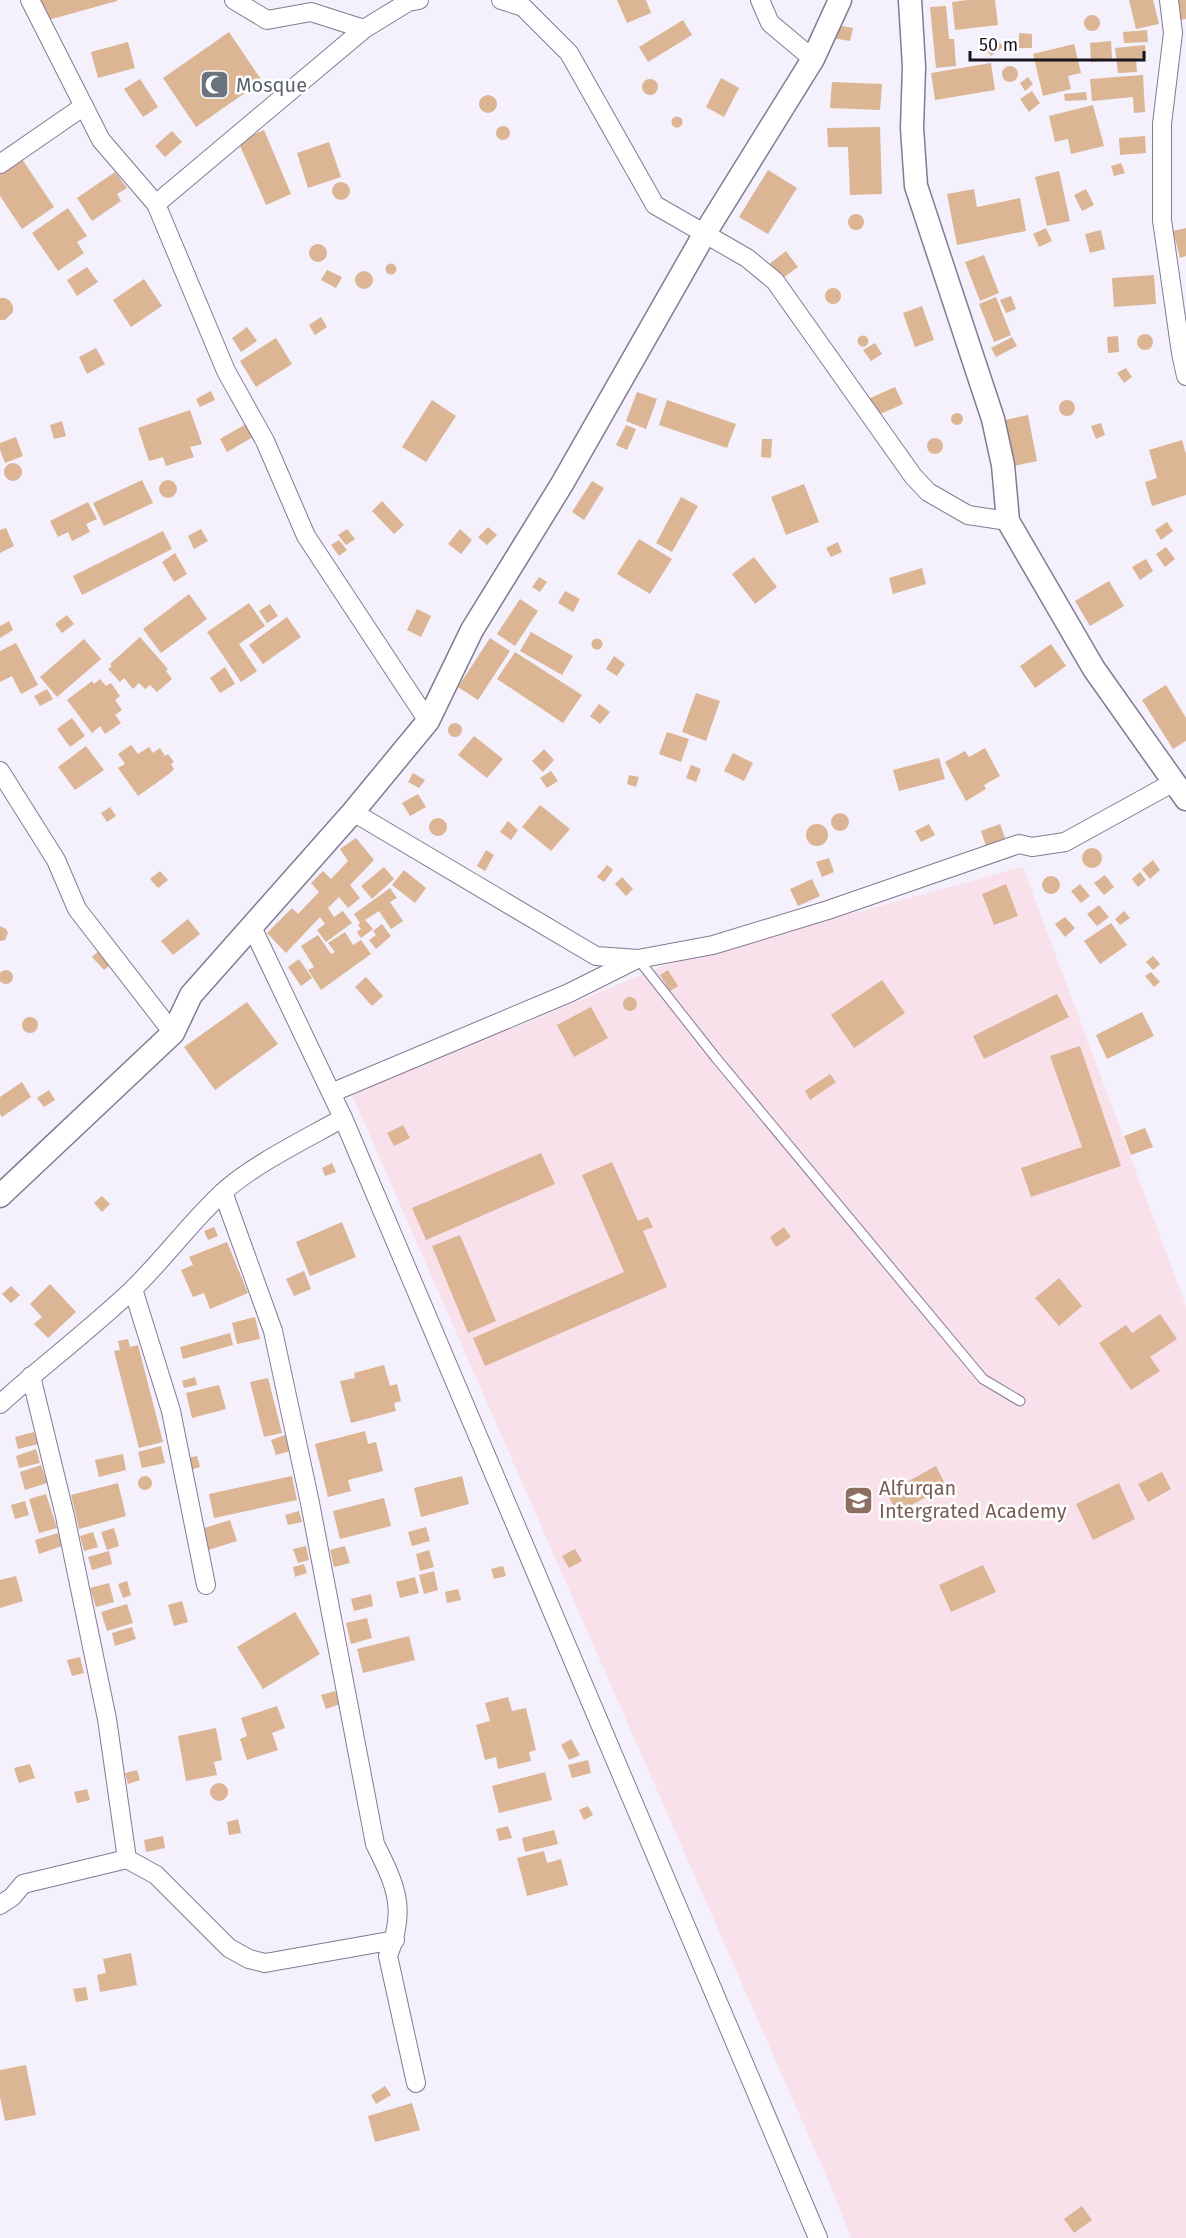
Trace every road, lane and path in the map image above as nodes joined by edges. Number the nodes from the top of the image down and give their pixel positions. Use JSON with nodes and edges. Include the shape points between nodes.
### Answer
{"nodes":[{"id":1,"x":30,"y":0,"type":"edge"},
{"id":2,"x":234,"y":0,"type":"edge"},
{"id":3,"x":419,"y":0,"type":"edge"},
{"id":4,"x":501,"y":0,"type":"edge"},
{"id":5,"x":760,"y":0,"type":"edge"},
{"id":6,"x":840,"y":0,"type":"edge"},
{"id":7,"x":910,"y":0,"type":"edge"},
{"id":8,"x":1169,"y":0,"type":"edge"},
{"id":9,"x":364,"y":29,"type":"junction"},
{"id":10,"x":813,"y":60,"type":"junction"},
{"id":11,"x":84,"y":106,"type":"junction"},
{"id":12,"x":0,"y":164,"type":"edge"},
{"id":13,"x":156,"y":204,"type":"junction"},
{"id":14,"x":705,"y":233,"type":"junction"},
{"id":15,"x":1186,"y":376,"type":"edge"},
{"id":16,"x":1008,"y":520,"type":"junction"},
{"id":17,"x":428,"y":721,"type":"junction"},
{"id":18,"x":0,"y":771,"type":"edge"},
{"id":19,"x":1180,"y":791,"type":"edge"},
{"id":20,"x":353,"y":812,"type":"junction"},
{"id":21,"x":252,"y":927,"type":"junction"},
{"id":22,"x":638,"y":959,"type":"junction"},
{"id":23,"x":173,"y":1033,"type":"junction"},
{"id":24,"x":331,"y":1094,"type":"junction"},
{"id":25,"x":343,"y":1118,"type":"junction"},
{"id":26,"x":223,"y":1192,"type":"junction"},
{"id":27,"x":0,"y":1196,"type":"edge"},
{"id":28,"x":133,"y":1289,"type":"junction"},
{"id":29,"x":31,"y":1376,"type":"junction"},
{"id":30,"x":1020,"y":1401,"type":"dead end"},
{"id":31,"x":0,"y":1404,"type":"edge"},
{"id":32,"x":207,"y":1585,"type":"dead end"},
{"id":33,"x":127,"y":1859,"type":"junction"},
{"id":34,"x":0,"y":1905,"type":"edge"},
{"id":35,"x":395,"y":1940,"type":"junction"},
{"id":36,"x":416,"y":2083,"type":"dead end"},
{"id":37,"x":818,"y":2238,"type":"edge"}],
"edges":[{"from":1,"to":11,"type":"street"},
{"from":2,"to":9,"type":"street","via":[[267,20],[311,12]]},
{"from":3,"to":9,"type":"street","via":[[408,2]]},
{"from":4,"to":14,"type":"street","via":[[523,7],[569,53],[655,205]]},
{"from":5,"to":10,"type":"street","via":[[771,23]]},
{"from":6,"to":10,"type":"street"},
{"from":7,"to":16,"type":"street","via":[[916,186],[993,419],[1003,465]]},
{"from":8,"to":15,"type":"street","via":[[1173,33],[1161,124],[1161,220]]},
{"from":9,"to":13,"type":"street"},
{"from":10,"to":14,"type":"street"},
{"from":11,"to":12,"type":"street"},
{"from":11,"to":13,"type":"street","via":[[101,140]]},
{"from":13,"to":17,"type":"street","via":[[226,370],[265,441],[306,536]]},
{"from":14,"to":16,"type":"street","via":[[747,258],[775,282],[928,492],[968,515]]},
{"from":14,"to":17,"type":"street","via":[[562,484],[472,630]]},
{"from":16,"to":19,"type":"street","via":[[1094,669]]},
{"from":17,"to":20,"type":"street"},
{"from":18,"to":23,"type":"street","via":[[56,860],[77,909]]},
{"from":19,"to":22,"type":"street","via":[[1065,842],[1032,847],[1019,844],[828,910],[725,941]]},
{"from":20,"to":21,"type":"street"},
{"from":20,"to":22,"type":"street","via":[[596,956]]},
{"from":21,"to":23,"type":"street","via":[[191,995]]},
{"from":21,"to":24,"type":"street"},
{"from":22,"to":24,"type":"street","via":[[569,993]]},
{"from":22,"to":30,"type":"lane","via":[[983,1379]]},
{"from":23,"to":27,"type":"street"},
{"from":24,"to":25,"type":"street"},
{"from":25,"to":26,"type":"street"},
{"from":25,"to":37,"type":"street"},
{"from":26,"to":28,"type":"street"},
{"from":26,"to":35,"type":"street","via":[[273,1331],[375,1844],[396,1890],[399,1910]]},
{"from":28,"to":29,"type":"street"},
{"from":28,"to":32,"type":"street","via":[[171,1411]]},
{"from":29,"to":31,"type":"street"},
{"from":29,"to":33,"type":"street","via":[[107,1719]]},
{"from":33,"to":34,"type":"street","via":[[23,1884]]},
{"from":33,"to":35,"type":"street","via":[[156,1875],[229,1948],[249,1959],[265,1963]]},
{"from":35,"to":36,"type":"street","via":[[388,1956]]}]}
